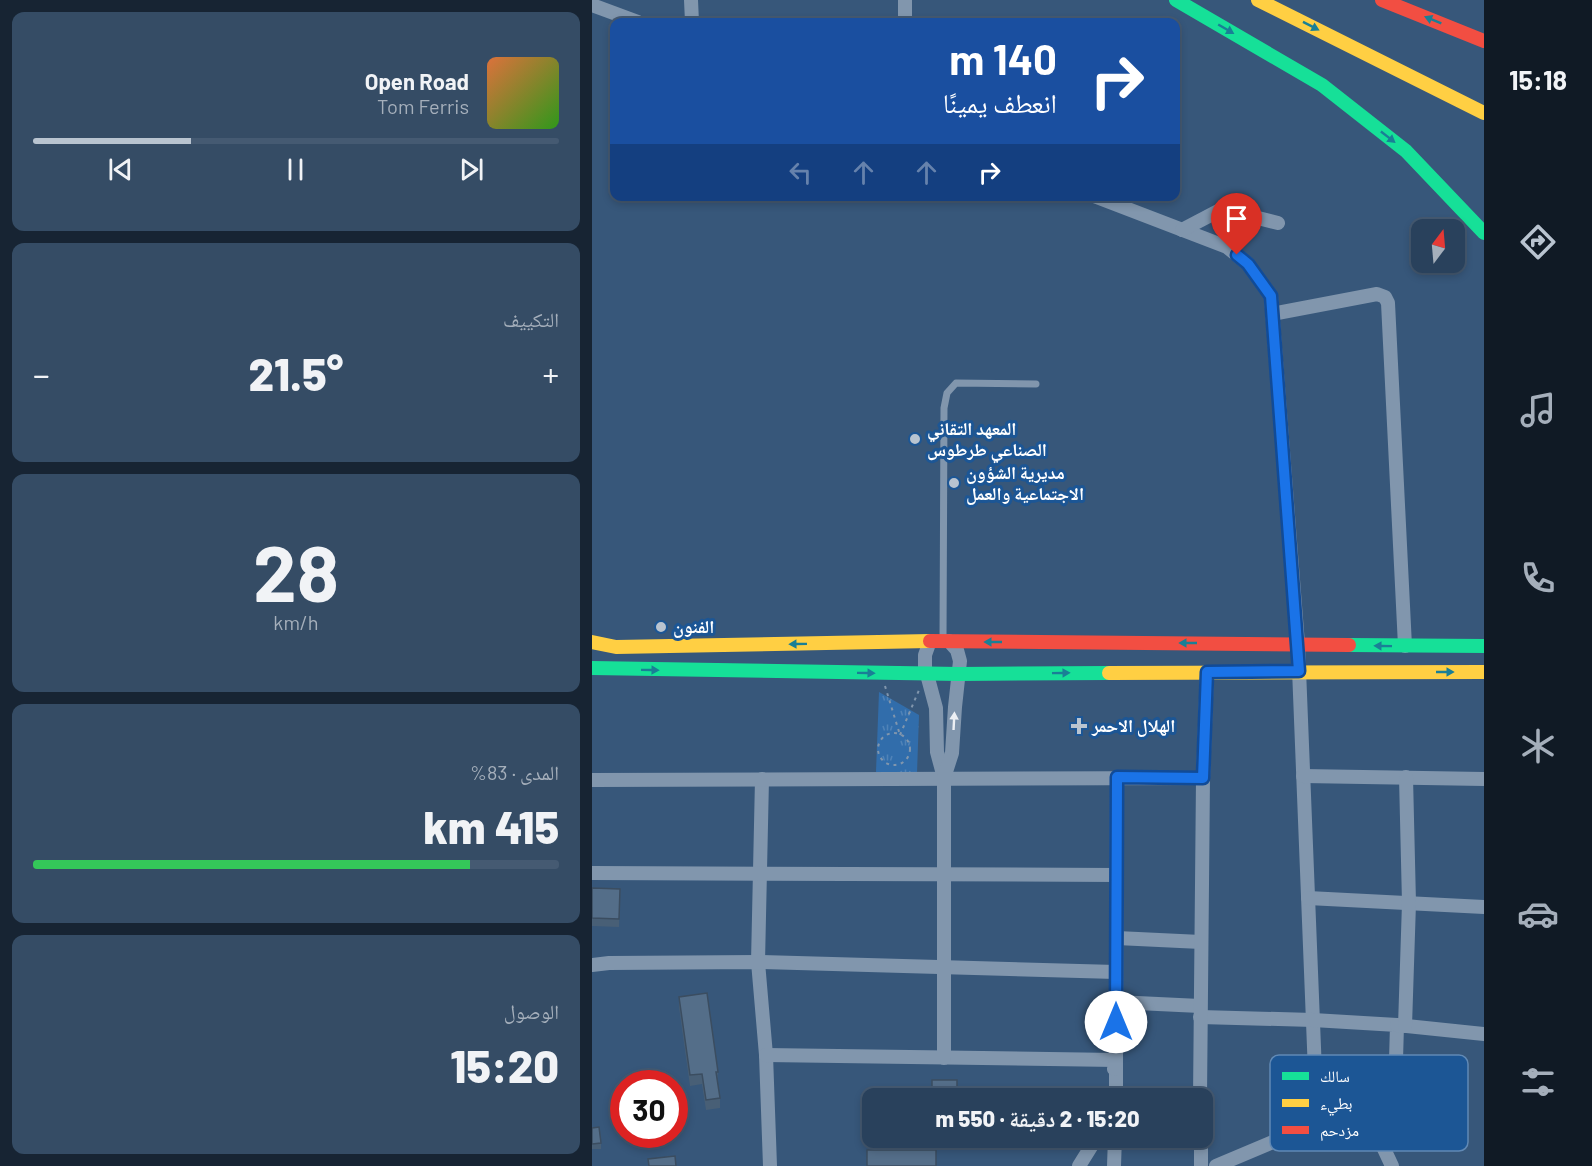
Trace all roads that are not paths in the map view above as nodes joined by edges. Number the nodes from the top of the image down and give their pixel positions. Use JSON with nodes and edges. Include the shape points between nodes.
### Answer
{"nodes":[{"id":1,"x":691,"y":0,"type":"edge"},
{"id":2,"x":905,"y":0,"type":"edge"},
{"id":3,"x":1176,"y":0,"type":"edge"},
{"id":4,"x":1258,"y":0,"type":"edge"},
{"id":5,"x":1382,"y":0,"type":"edge"},
{"id":6,"x":592,"y":5,"type":"edge"},
{"id":7,"x":627,"y":18,"type":"edge"},
{"id":8,"x":692,"y":18,"type":"edge"},
{"id":9,"x":905,"y":18,"type":"edge"},
{"id":10,"x":1483,"y":41,"type":"edge"},
{"id":11,"x":1483,"y":112,"type":"edge"},
{"id":12,"x":1107,"y":201,"type":"edge"},
{"id":13,"x":1278,"y":222,"type":"dead end"},
{"id":14,"x":1182,"y":230,"type":"junction"},
{"id":15,"x":1483,"y":233,"type":"edge"},
{"id":16,"x":1272,"y":314,"type":"junction"},
{"id":17,"x":1036,"y":384,"type":"dead end"},
{"id":18,"x":941,"y":641,"type":"junction"},
{"id":19,"x":592,"y":642,"type":"edge"},
{"id":20,"x":1298,"y":644,"type":"junction"},
{"id":21,"x":1405,"y":646,"type":"junction"},
{"id":22,"x":1483,"y":646,"type":"edge"},
{"id":23,"x":596,"y":670,"type":"edge"},
{"id":24,"x":1299,"y":671,"type":"junction"},
{"id":25,"x":1207,"y":672,"type":"junction"},
{"id":26,"x":1483,"y":672,"type":"edge"},
{"id":27,"x":926,"y":674,"type":"junction"},
{"id":28,"x":959,"y":674,"type":"junction"},
{"id":29,"x":1303,"y":776,"type":"junction"},
{"id":30,"x":1117,"y":777,"type":"junction"},
{"id":31,"x":1406,"y":777,"type":"junction"},
{"id":32,"x":944,"y":778,"type":"junction"},
{"id":33,"x":1203,"y":778,"type":"junction"},
{"id":34,"x":762,"y":779,"type":"junction"},
{"id":35,"x":1483,"y":779,"type":"edge"},
{"id":36,"x":592,"y":780,"type":"edge"},
{"id":37,"x":592,"y":873,"type":"edge"},
{"id":38,"x":760,"y":873,"type":"junction"},
{"id":39,"x":944,"y":874,"type":"junction"},
{"id":40,"x":1117,"y":875,"type":"junction"},
{"id":41,"x":1308,"y":898,"type":"junction"},
{"id":42,"x":1409,"y":903,"type":"junction"},
{"id":43,"x":1483,"y":908,"type":"edge"},
{"id":44,"x":1117,"y":938,"type":"junction"},
{"id":45,"x":1201,"y":942,"type":"junction"},
{"id":46,"x":758,"y":962,"type":"junction"},
{"id":47,"x":592,"y":965,"type":"edge"},
{"id":48,"x":944,"y":967,"type":"junction"},
{"id":49,"x":1116,"y":972,"type":"junction"},
{"id":50,"x":1116,"y":1002,"type":"junction"},
{"id":51,"x":1200,"y":1012,"type":"junction"},
{"id":52,"x":1313,"y":1020,"type":"junction"},
{"id":53,"x":1401,"y":1025,"type":"junction"},
{"id":54,"x":1483,"y":1034,"type":"edge"},
{"id":55,"x":766,"y":1055,"type":"junction"},
{"id":56,"x":1314,"y":1055,"type":"edge"},
{"id":57,"x":1397,"y":1055,"type":"edge"},
{"id":58,"x":944,"y":1058,"type":"junction"},
{"id":59,"x":1116,"y":1060,"type":"junction"},
{"id":60,"x":1111,"y":1088,"type":"edge"},
{"id":61,"x":1116,"y":1088,"type":"edge"},
{"id":62,"x":1201,"y":1088,"type":"edge"},
{"id":63,"x":1270,"y":1143,"type":"edge"},
{"id":64,"x":1090,"y":1148,"type":"edge"},
{"id":65,"x":1115,"y":1148,"type":"edge"},
{"id":66,"x":1201,"y":1148,"type":"edge"},
{"id":67,"x":1385,"y":1151,"type":"edge"},
{"id":68,"x":770,"y":1166,"type":"edge"},
{"id":69,"x":1079,"y":1166,"type":"edge"},
{"id":70,"x":1114,"y":1166,"type":"edge"},
{"id":71,"x":1201,"y":1166,"type":"edge"},
{"id":72,"x":1216,"y":1166,"type":"edge"},
{"id":73,"x":1392,"y":1166,"type":"edge"}],
"edges":[{"from":1,"to":8,"type":"street"},
{"from":2,"to":9,"type":"street"},
{"from":3,"to":15,"type":"main road","one_way":true,"via":[[1322,85],[1406,151]]},
{"from":4,"to":11,"type":"main road","one_way":true},
{"from":10,"to":5,"type":"main road","one_way":true},
{"from":6,"to":7,"type":"street"},
{"from":12,"to":14,"type":"street"},
{"from":13,"to":14,"type":"street","via":[[1222,209]]},
{"from":14,"to":16,"type":"street","via":[[1227,247],[1248,264],[1271,296]]},
{"from":16,"to":20,"type":"street"},
{"from":16,"to":21,"type":"street","via":[[1377,294],[1388,303]]},
{"from":17,"to":18,"type":"lane","via":[[956,383],[947,393]]},
{"from":18,"to":19,"type":"main road","one_way":true,"via":[[616,647]]},
{"from":20,"to":18,"type":"main road","one_way":true},
{"from":18,"to":27,"type":"street","via":[[925,655]]},
{"from":18,"to":28,"type":"street","via":[[959,655]]},
{"from":21,"to":20,"type":"main road","one_way":true},
{"from":20,"to":24,"type":"street"},
{"from":21,"to":22,"type":"main road"},
{"from":23,"to":27,"type":"main road","one_way":true},
{"from":24,"to":25,"type":"main road"},
{"from":24,"to":26,"type":"main road","one_way":true},
{"from":24,"to":29,"type":"street"},
{"from":28,"to":25,"type":"main road","one_way":true},
{"from":25,"to":33,"type":"street"},
{"from":27,"to":28,"type":"main road"},
{"from":27,"to":32,"type":"street","via":[[936,708],[937,752]]},
{"from":32,"to":28,"type":"street","one_way":true,"via":[[952,753]]},
{"from":29,"to":31,"type":"street"},
{"from":29,"to":41,"type":"street"},
{"from":30,"to":32,"type":"street"},
{"from":30,"to":33,"type":"street"},
{"from":30,"to":40,"type":"street"},
{"from":31,"to":35,"type":"street"},
{"from":31,"to":42,"type":"street"},
{"from":32,"to":34,"type":"street"},
{"from":32,"to":39,"type":"street"},
{"from":33,"to":45,"type":"street"},
{"from":34,"to":36,"type":"street"},
{"from":34,"to":38,"type":"street"},
{"from":37,"to":38,"type":"street"},
{"from":38,"to":39,"type":"street"},
{"from":38,"to":46,"type":"street"},
{"from":39,"to":40,"type":"street"},
{"from":39,"to":48,"type":"street"},
{"from":40,"to":44,"type":"street"},
{"from":41,"to":42,"type":"street"},
{"from":41,"to":52,"type":"street"},
{"from":42,"to":43,"type":"street"},
{"from":42,"to":53,"type":"street"},
{"from":44,"to":45,"type":"street"},
{"from":44,"to":49,"type":"street"},
{"from":45,"to":51,"type":"street"},
{"from":46,"to":47,"type":"street"},
{"from":46,"to":48,"type":"street"},
{"from":46,"to":55,"type":"street"},
{"from":48,"to":49,"type":"street"},
{"from":48,"to":58,"type":"street"},
{"from":49,"to":50,"type":"street"},
{"from":50,"to":51,"type":"street"},
{"from":50,"to":59,"type":"street"},
{"from":51,"to":52,"type":"street"},
{"from":51,"to":62,"type":"street"},
{"from":52,"to":53,"type":"street"},
{"from":52,"to":56,"type":"street"},
{"from":53,"to":54,"type":"street"},
{"from":53,"to":57,"type":"street"},
{"from":55,"to":58,"type":"street"},
{"from":55,"to":68,"type":"street"},
{"from":58,"to":59,"type":"street"},
{"from":59,"to":60,"type":"street"},
{"from":59,"to":61,"type":"street"},
{"from":63,"to":72,"type":"street"},
{"from":64,"to":69,"type":"street"},
{"from":65,"to":70,"type":"street"},
{"from":66,"to":71,"type":"street"},
{"from":67,"to":73,"type":"street"}]}
